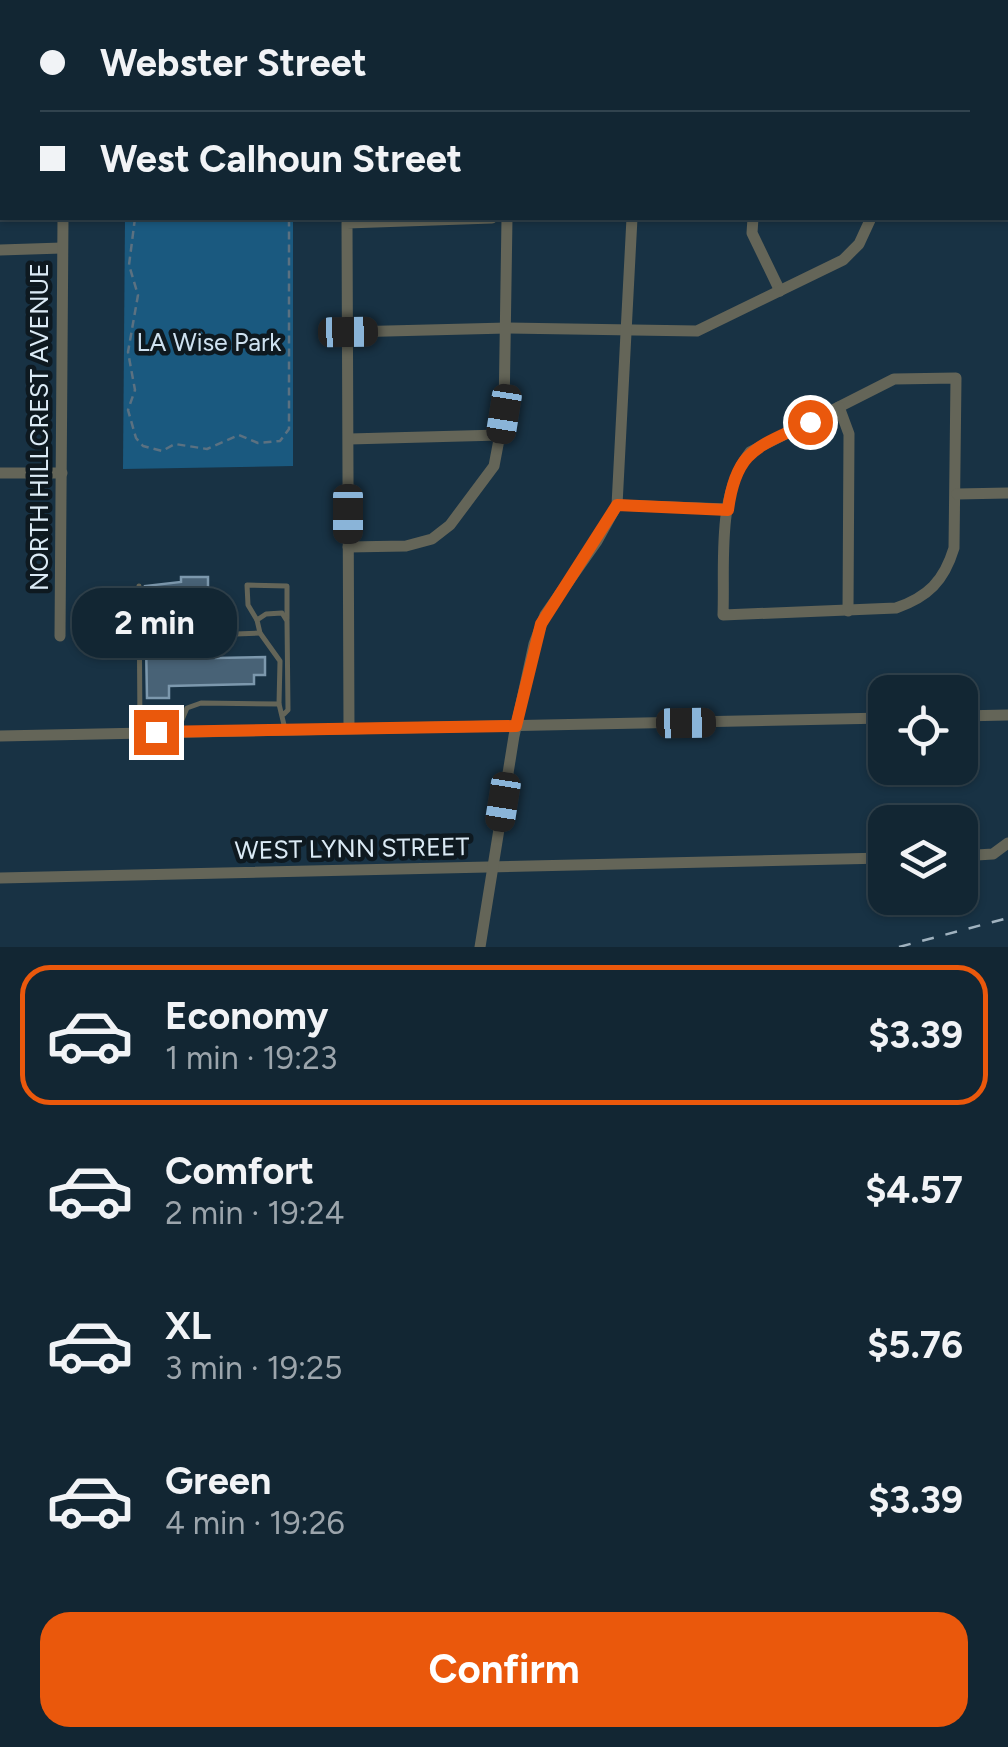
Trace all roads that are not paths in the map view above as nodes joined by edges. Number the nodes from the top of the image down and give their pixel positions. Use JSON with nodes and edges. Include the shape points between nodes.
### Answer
{"nodes":[{"id":1,"x":63,"y":220,"type":"edge"},
{"id":2,"x":434,"y":220,"type":"edge"},
{"id":3,"x":507,"y":220,"type":"edge"},
{"id":4,"x":632,"y":220,"type":"edge"},
{"id":5,"x":753,"y":220,"type":"edge"},
{"id":6,"x":870,"y":220,"type":"edge"},
{"id":7,"x":62,"y":248,"type":"junction"},
{"id":8,"x":0,"y":250,"type":"edge"},
{"id":9,"x":780,"y":291,"type":"junction"},
{"id":10,"x":507,"y":328,"type":"junction"},
{"id":11,"x":627,"y":328,"type":"junction"},
{"id":12,"x":348,"y":332,"type":"junction"},
{"id":13,"x":839,"y":407,"type":"junction"},
{"id":14,"x":500,"y":435,"type":"junction"},
{"id":15,"x":349,"y":439,"type":"junction"},
{"id":16,"x":0,"y":473,"type":"edge"},
{"id":17,"x":62,"y":473,"type":"junction"},
{"id":18,"x":1008,"y":493,"type":"edge"},
{"id":19,"x":957,"y":494,"type":"junction"},
{"id":20,"x":617,"y":505,"type":"junction"},
{"id":21,"x":728,"y":510,"type":"junction"},
{"id":22,"x":348,"y":547,"type":"junction"},
{"id":23,"x":139,"y":586,"type":"dead end"},
{"id":24,"x":848,"y":611,"type":"junction"},
{"id":25,"x":257,"y":620,"type":"junction"},
{"id":26,"x":287,"y":621,"type":"junction"},
{"id":27,"x":260,"y":633,"type":"junction"},
{"id":28,"x":208,"y":635,"type":"dead end"},
{"id":29,"x":60,"y":636,"type":"dead end"},
{"id":30,"x":280,"y":704,"type":"junction"},
{"id":31,"x":284,"y":714,"type":"junction"},
{"id":32,"x":1008,"y":715,"type":"edge"},
{"id":33,"x":978,"y":716,"type":"edge"},
{"id":34,"x":868,"y":718,"type":"edge"},
{"id":35,"x":516,"y":726,"type":"junction"},
{"id":36,"x":349,"y":728,"type":"junction"},
{"id":37,"x":286,"y":729,"type":"junction"},
{"id":38,"x":178,"y":732,"type":"junction"},
{"id":39,"x":140,"y":733,"type":"junction"},
{"id":40,"x":0,"y":736,"type":"edge"},
{"id":41,"x":1006,"y":845,"type":"edge"},
{"id":42,"x":978,"y":855,"type":"edge"},
{"id":43,"x":868,"y":858,"type":"edge"},
{"id":44,"x":492,"y":868,"type":"junction"},
{"id":45,"x":0,"y":878,"type":"edge"},
{"id":46,"x":480,"y":947,"type":"edge"}],
"edges":[{"from":1,"to":7,"type":"street","name":"NORTH HILLCREST AVENUE"},
{"from":2,"to":12,"type":"street","via":[[348,223]]},
{"from":3,"to":10,"type":"street"},
{"from":4,"to":11,"type":"street"},
{"from":5,"to":9,"type":"street","via":[[752,234]]},
{"from":6,"to":9,"type":"street","via":[[843,260]]},
{"from":7,"to":8,"type":"street"},
{"from":7,"to":17,"type":"street","name":"NORTH HILLCREST AVENUE"},
{"from":9,"to":11,"type":"street","via":[[697,331]]},
{"from":10,"to":11,"type":"street"},
{"from":10,"to":12,"type":"street"},
{"from":10,"to":14,"type":"street"},
{"from":11,"to":20,"type":"street"},
{"from":12,"to":15,"type":"street"},
{"from":13,"to":19,"type":"street","via":[[894,379],[956,378]]},
{"from":13,"to":21,"type":"street","via":[[750,452],[738,468]]},
{"from":13,"to":24,"type":"street","via":[[849,434]]},
{"from":14,"to":15,"type":"street"},
{"from":14,"to":22,"type":"street","via":[[494,466],[450,526],[406,546]]},
{"from":15,"to":22,"type":"street"},
{"from":16,"to":17,"type":"street"},
{"from":17,"to":29,"type":"street","name":"NORTH HILLCREST AVENUE"},
{"from":18,"to":19,"type":"street"},
{"from":19,"to":24,"type":"street","via":[[954,548],[934,588],[896,608]]},
{"from":20,"to":21,"type":"street"},
{"from":20,"to":35,"type":"street","via":[[541,624]]},
{"from":21,"to":24,"type":"street","via":[[723,616]]},
{"from":22,"to":36,"type":"street"},
{"from":23,"to":39,"type":"lane"},
{"from":25,"to":26,"type":"lane","via":[[282,612]]},
{"from":25,"to":26,"type":"lane","via":[[246,585],[287,586]]},
{"from":25,"to":27,"type":"lane"},
{"from":26,"to":31,"type":"lane"},
{"from":27,"to":28,"type":"lane"},
{"from":27,"to":30,"type":"lane","via":[[280,660]]},
{"from":30,"to":31,"type":"lane"},
{"from":30,"to":38,"type":"lane","via":[[201,703],[187,708]]},
{"from":31,"to":37,"type":"lane"},
{"from":32,"to":33,"type":"street"},
{"from":34,"to":35,"type":"street"},
{"from":35,"to":36,"type":"street"},
{"from":35,"to":44,"type":"street"},
{"from":36,"to":37,"type":"street"},
{"from":37,"to":38,"type":"street"},
{"from":38,"to":39,"type":"street"},
{"from":39,"to":40,"type":"street"},
{"from":41,"to":42,"type":"street"},
{"from":43,"to":44,"type":"street","name":"WEST LYNN STREET"},
{"from":44,"to":45,"type":"street","name":"WEST LYNN STREET"},
{"from":44,"to":46,"type":"street"}]}
